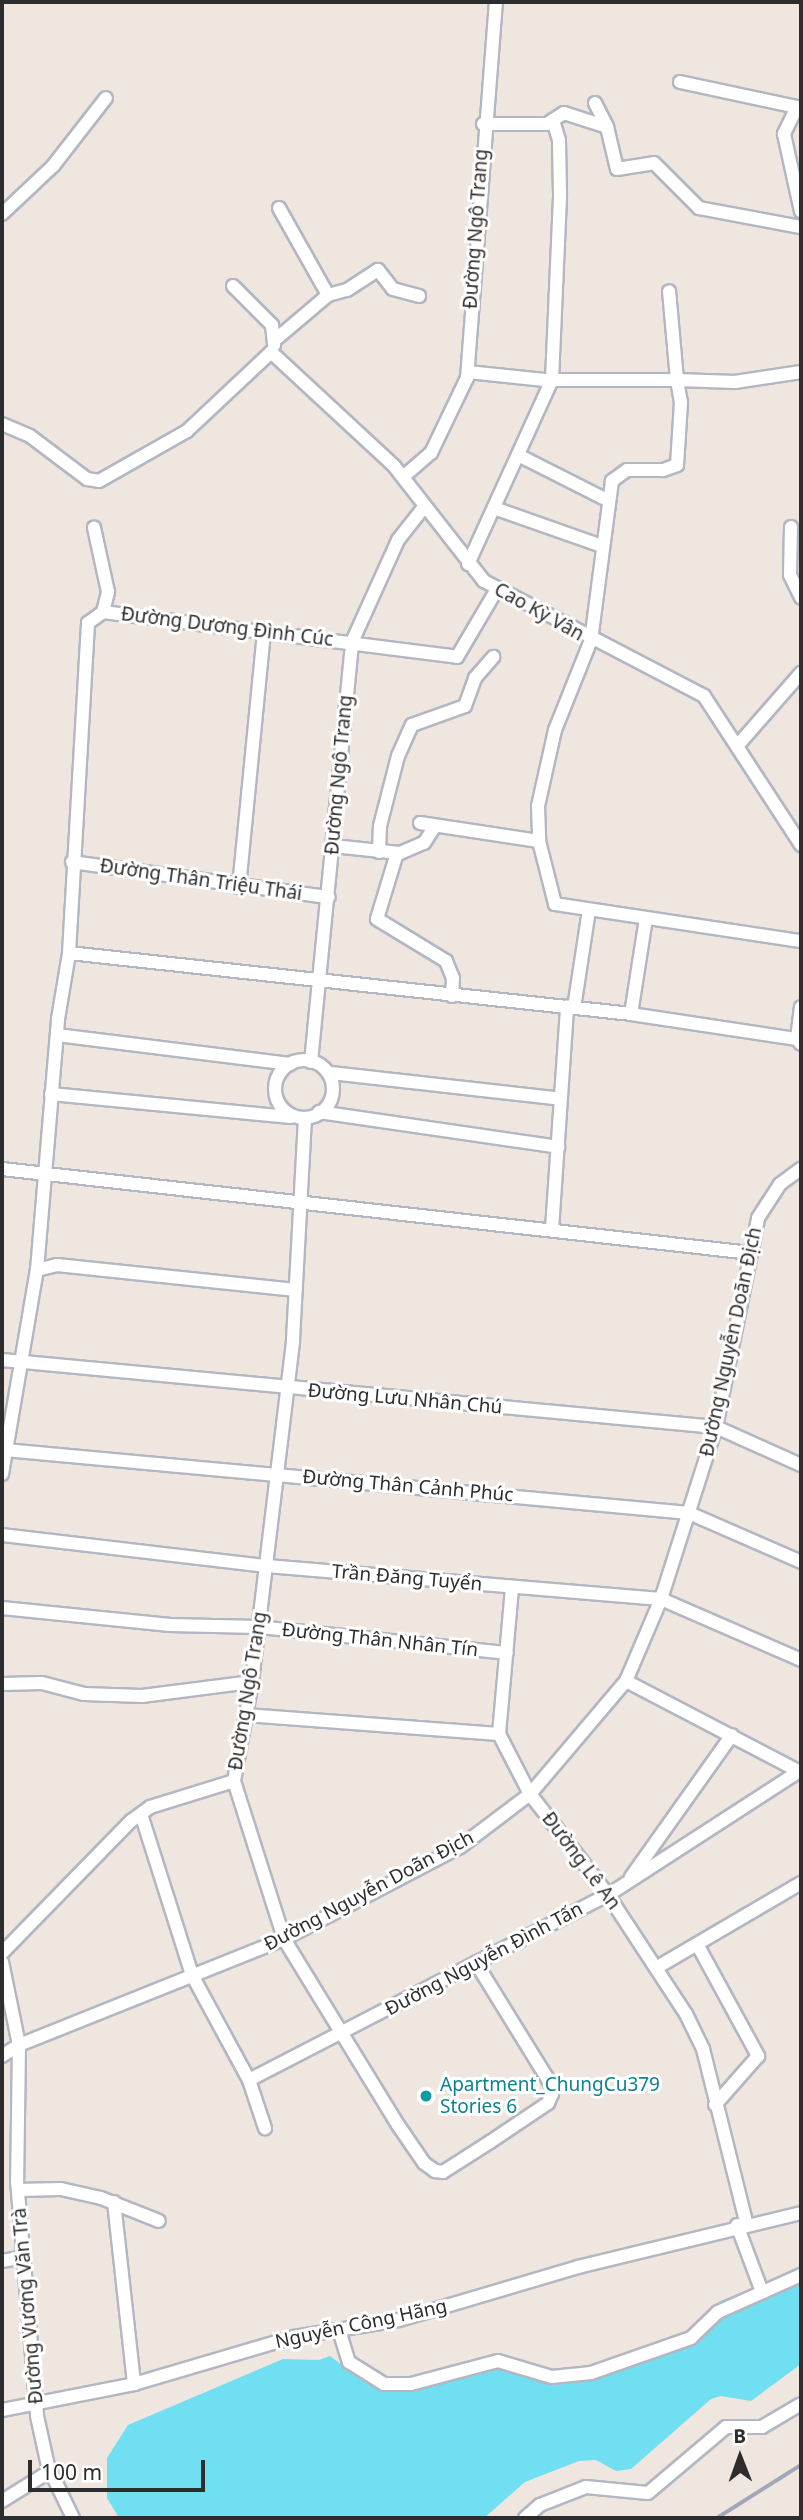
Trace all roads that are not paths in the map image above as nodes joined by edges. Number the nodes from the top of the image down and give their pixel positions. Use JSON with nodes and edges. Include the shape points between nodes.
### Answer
{"nodes":[{"id":1,"x":496,"y":2,"type":"edge"},
{"id":2,"x":680,"y":82,"type":"dead end"},
{"id":3,"x":106,"y":98,"type":"dead end"},
{"id":4,"x":595,"y":103,"type":"dead end"},
{"id":5,"x":553,"y":120,"type":"junction"},
{"id":6,"x":483,"y":124,"type":"junction"},
{"id":7,"x":607,"y":127,"type":"junction"},
{"id":8,"x":279,"y":208,"type":"dead end"},
{"id":9,"x":801,"y":211,"type":"edge"},
{"id":10,"x":2,"y":214,"type":"edge"},
{"id":11,"x":801,"y":227,"type":"edge"},
{"id":12,"x":233,"y":286,"type":"dead end"},
{"id":13,"x":669,"y":290,"type":"dead end"},
{"id":14,"x":328,"y":295,"type":"junction"},
{"id":15,"x":419,"y":296,"type":"dead end"},
{"id":16,"x":273,"y":346,"type":"junction"},
{"id":17,"x":468,"y":372,"type":"junction"},
{"id":18,"x":801,"y":372,"type":"edge"},
{"id":19,"x":552,"y":380,"type":"junction"},
{"id":20,"x":677,"y":380,"type":"junction"},
{"id":21,"x":2,"y":424,"type":"edge"},
{"id":22,"x":518,"y":455,"type":"junction"},
{"id":23,"x":403,"y":477,"type":"junction"},
{"id":24,"x":609,"y":501,"type":"junction"},
{"id":25,"x":424,"y":507,"type":"junction"},
{"id":26,"x":494,"y":508,"type":"junction"},
{"id":27,"x":791,"y":527,"type":"dead end"},
{"id":28,"x":94,"y":528,"type":"dead end"},
{"id":29,"x":602,"y":546,"type":"junction"},
{"id":30,"x":468,"y":564,"type":"junction"},
{"id":31,"x":497,"y":590,"type":"junction"},
{"id":32,"x":801,"y":598,"type":"edge"},
{"id":33,"x":103,"y":612,"type":"junction"},
{"id":34,"x":264,"y":632,"type":"junction"},
{"id":35,"x":591,"y":640,"type":"junction"},
{"id":36,"x":352,"y":642,"type":"junction"},
{"id":37,"x":493,"y":657,"type":"dead end"},
{"id":38,"x":801,"y":673,"type":"edge"},
{"id":39,"x":738,"y":745,"type":"junction"},
{"id":40,"x":420,"y":824,"type":"dead end"},
{"id":41,"x":435,"y":826,"type":"junction"},
{"id":42,"x":540,"y":841,"type":"junction"},
{"id":43,"x":801,"y":845,"type":"edge"},
{"id":44,"x":333,"y":846,"type":"junction"},
{"id":45,"x":379,"y":852,"type":"junction"},
{"id":46,"x":397,"y":853,"type":"junction"},
{"id":47,"x":72,"y":862,"type":"junction"},
{"id":48,"x":239,"y":887,"type":"junction"},
{"id":49,"x":329,"y":897,"type":"junction"},
{"id":50,"x":589,"y":910,"type":"junction"},
{"id":51,"x":646,"y":918,"type":"junction"},
{"id":52,"x":801,"y":941,"type":"edge"},
{"id":53,"x":69,"y":953,"type":"junction"},
{"id":54,"x":320,"y":983,"type":"junction"},
{"id":55,"x":452,"y":996,"type":"junction"},
{"id":56,"x":801,"y":1007,"type":"edge"},
{"id":57,"x":571,"y":1008,"type":"junction"},
{"id":58,"x":631,"y":1014,"type":"junction"},
{"id":59,"x":57,"y":1035,"type":"junction"},
{"id":60,"x":799,"y":1041,"type":"edge"},
{"id":61,"x":311,"y":1062,"type":"junction"},
{"id":62,"x":290,"y":1064,"type":"junction"},
{"id":63,"x":331,"y":1073,"type":"junction"},
{"id":64,"x":51,"y":1094,"type":"junction"},
{"id":65,"x":561,"y":1099,"type":"junction"},
{"id":66,"x":319,"y":1112,"type":"junction"},
{"id":67,"x":291,"y":1117,"type":"junction"},
{"id":68,"x":305,"y":1118,"type":"junction"},
{"id":69,"x":558,"y":1147,"type":"junction"},
{"id":70,"x":2,"y":1169,"type":"edge"},
{"id":71,"x":801,"y":1169,"type":"edge"},
{"id":72,"x":44,"y":1173,"type":"junction"},
{"id":73,"x":301,"y":1203,"type":"junction"},
{"id":74,"x":552,"y":1229,"type":"junction"},
{"id":75,"x":751,"y":1253,"type":"junction"},
{"id":76,"x":37,"y":1270,"type":"junction"},
{"id":77,"x":296,"y":1290,"type":"junction"},
{"id":78,"x":2,"y":1360,"type":"edge"},
{"id":79,"x":19,"y":1364,"type":"junction"},
{"id":80,"x":287,"y":1389,"type":"junction"},
{"id":81,"x":716,"y":1427,"type":"junction"},
{"id":82,"x":5,"y":1450,"type":"junction"},
{"id":83,"x":801,"y":1465,"type":"edge"},
{"id":84,"x":2,"y":1474,"type":"edge"},
{"id":85,"x":277,"y":1474,"type":"junction"},
{"id":86,"x":690,"y":1513,"type":"junction"},
{"id":87,"x":2,"y":1535,"type":"edge"},
{"id":88,"x":801,"y":1562,"type":"edge"},
{"id":89,"x":267,"y":1566,"type":"junction"},
{"id":90,"x":512,"y":1588,"type":"junction"},
{"id":91,"x":661,"y":1599,"type":"junction"},
{"id":92,"x":2,"y":1608,"type":"edge"},
{"id":93,"x":259,"y":1627,"type":"junction"},
{"id":94,"x":507,"y":1653,"type":"junction"},
{"id":95,"x":801,"y":1660,"type":"edge"},
{"id":96,"x":626,"y":1681,"type":"junction"},
{"id":97,"x":252,"y":1682,"type":"junction"},
{"id":98,"x":2,"y":1684,"type":"edge"},
{"id":99,"x":244,"y":1715,"type":"junction"},
{"id":100,"x":499,"y":1734,"type":"junction"},
{"id":101,"x":732,"y":1735,"type":"junction"},
{"id":102,"x":801,"y":1771,"type":"edge"},
{"id":103,"x":234,"y":1781,"type":"junction"},
{"id":104,"x":530,"y":1794,"type":"junction"},
{"id":105,"x":141,"y":1814,"type":"junction"},
{"id":106,"x":626,"y":1883,"type":"junction"},
{"id":107,"x":801,"y":1883,"type":"edge"},
{"id":108,"x":608,"y":1895,"type":"junction"},
{"id":109,"x":284,"y":1939,"type":"junction"},
{"id":110,"x":697,"y":1944,"type":"junction"},
{"id":111,"x":2,"y":1953,"type":"edge"},
{"id":112,"x":2,"y":1962,"type":"edge"},
{"id":113,"x":476,"y":1963,"type":"junction"},
{"id":114,"x":656,"y":1968,"type":"junction"},
{"id":115,"x":192,"y":1975,"type":"junction"},
{"id":116,"x":342,"y":2032,"type":"junction"},
{"id":117,"x":19,"y":2045,"type":"junction"},
{"id":118,"x":2,"y":2056,"type":"edge"},
{"id":119,"x":249,"y":2080,"type":"junction"},
{"id":120,"x":715,"y":2105,"type":"junction"},
{"id":121,"x":265,"y":2128,"type":"dead end"},
{"id":122,"x":18,"y":2190,"type":"junction"},
{"id":123,"x":114,"y":2202,"type":"junction"},
{"id":124,"x":801,"y":2213,"type":"edge"},
{"id":125,"x":159,"y":2221,"type":"dead end"},
{"id":126,"x":742,"y":2225,"type":"junction"},
{"id":127,"x":24,"y":2257,"type":"junction"},
{"id":128,"x":2,"y":2261,"type":"edge"},
{"id":129,"x":801,"y":2275,"type":"edge"},
{"id":130,"x":762,"y":2292,"type":"junction"},
{"id":131,"x":339,"y":2330,"type":"junction"},
{"id":132,"x":134,"y":2384,"type":"junction"},
{"id":133,"x":36,"y":2400,"type":"junction"},
{"id":134,"x":801,"y":2404,"type":"edge"},
{"id":135,"x":2,"y":2410,"type":"edge"},
{"id":136,"x":50,"y":2471,"type":"junction"},
{"id":137,"x":2,"y":2501,"type":"edge"},
{"id":138,"x":73,"y":2518,"type":"edge"},
{"id":139,"x":526,"y":2518,"type":"edge"}],
"edges":[{"from":1,"to":6,"type":"street","name":"Đường Ngô Trang"},
{"from":2,"to":9,"type":"street","via":[[797,107],[784,134]]},
{"from":3,"to":10,"type":"street","via":[[54,166]]},
{"from":4,"to":7,"type":"street"},
{"from":5,"to":6,"type":"street"},
{"from":5,"to":7,"type":"street","via":[[564,113]]},
{"from":5,"to":19,"type":"street","via":[[559,140],[560,194]]},
{"from":6,"to":17,"type":"street","name":"Đường Ngô Trang"},
{"from":7,"to":11,"type":"street","via":[[617,169],[653,163],[699,208]]},
{"from":8,"to":14,"type":"street"},
{"from":12,"to":16,"type":"street","name":"Cao Kỳ Vân","via":[[272,325]]},
{"from":13,"to":20,"type":"street"},
{"from":14,"to":15,"type":"street","via":[[347,290],[378,270],[393,289]]},
{"from":14,"to":16,"type":"street"},
{"from":16,"to":21,"type":"street","via":[[187,431],[99,481],[87,480],[30,436]]},
{"from":16,"to":23,"type":"street","name":"Cao Kỳ Vân"},
{"from":17,"to":19,"type":"street"},
{"from":17,"to":23,"type":"street","name":"Đường Ngô Trang","via":[[430,453]]},
{"from":18,"to":20,"type":"street","via":[[735,382]]},
{"from":19,"to":20,"type":"street"},
{"from":19,"to":22,"type":"street"},
{"from":20,"to":24,"type":"street","via":[[681,402],[677,465],[663,470],[627,470],[612,481]]},
{"from":22,"to":24,"type":"street"},
{"from":22,"to":26,"type":"street"},
{"from":23,"to":25,"type":"street","name":"Cao Kỳ Vân"},
{"from":24,"to":29,"type":"street"},
{"from":25,"to":30,"type":"street","name":"Cao Kỳ Vân"},
{"from":25,"to":36,"type":"street","name":"Đường Ngô Trang","via":[[398,540]]},
{"from":26,"to":29,"type":"street"},
{"from":26,"to":30,"type":"street"},
{"from":27,"to":32,"type":"street","via":[[790,575]]},
{"from":28,"to":33,"type":"street","via":[[108,592]]},
{"from":29,"to":35,"type":"street"},
{"from":30,"to":31,"type":"street","name":"Cao Kỳ Vân"},
{"from":31,"to":35,"type":"street","name":"Cao Kỳ Vân"},
{"from":31,"to":36,"type":"street","name":"Đường Dương Đình Cúc","via":[[457,657]]},
{"from":33,"to":34,"type":"street","name":"Đường Dương Đình Cúc"},
{"from":33,"to":47,"type":"street","via":[[88,623]]},
{"from":34,"to":36,"type":"street","name":"Đường Dương Đình Cúc"},
{"from":34,"to":48,"type":"street"},
{"from":35,"to":39,"type":"street","via":[[695,688]]},
{"from":35,"to":42,"type":"street","name":"Cao Kỳ Vân","via":[[555,730],[538,806]]},
{"from":36,"to":44,"type":"street","name":"Đường Ngô Trang"},
{"from":37,"to":45,"type":"street","via":[[475,678],[465,706],[412,725],[398,756],[380,825]]},
{"from":38,"to":39,"type":"street"},
{"from":39,"to":43,"type":"street"},
{"from":40,"to":41,"type":"street"},
{"from":41,"to":42,"type":"street"},
{"from":41,"to":46,"type":"street","via":[[424,844]]},
{"from":42,"to":50,"type":"street","name":"Cao Kỳ Vân","via":[[555,904]]},
{"from":44,"to":45,"type":"street"},
{"from":44,"to":49,"type":"street","name":"Đường Ngô Trang"},
{"from":45,"to":46,"type":"street"},
{"from":46,"to":55,"type":"street","via":[[377,919],[446,961],[453,978]]},
{"from":47,"to":48,"type":"street","name":"Đường Thân Triệu Thái"},
{"from":47,"to":53,"type":"street"},
{"from":48,"to":49,"type":"street","name":"Đường Thân Triệu Thái"},
{"from":49,"to":54,"type":"street","name":"Đường Ngô Trang"},
{"from":50,"to":51,"type":"street","name":"Cao Kỳ Vân"},
{"from":50,"to":57,"type":"street"},
{"from":51,"to":52,"type":"street","name":"Cao Kỳ Vân"},
{"from":51,"to":58,"type":"street"},
{"from":53,"to":54,"type":"street"},
{"from":53,"to":59,"type":"street"},
{"from":54,"to":55,"type":"street"},
{"from":54,"to":61,"type":"street","name":"Đường Ngô Trang"},
{"from":55,"to":57,"type":"street"},
{"from":56,"to":60,"type":"street"},
{"from":57,"to":58,"type":"street"},
{"from":57,"to":65,"type":"street"},
{"from":58,"to":60,"type":"street"},
{"from":59,"to":62,"type":"street"},
{"from":59,"to":64,"type":"street"},
{"from":61,"to":62,"type":"street"},
{"from":61,"to":63,"type":"street"},
{"from":62,"to":67,"type":"street","via":[[279,1075],[275,1091]]},
{"from":63,"to":65,"type":"street"},
{"from":63,"to":66,"type":"street","via":[[331,1098]]},
{"from":64,"to":67,"type":"street"},
{"from":64,"to":72,"type":"street"},
{"from":65,"to":69,"type":"street"},
{"from":66,"to":68,"type":"street"},
{"from":66,"to":69,"type":"street"},
{"from":67,"to":68,"type":"street"},
{"from":68,"to":73,"type":"street","name":"Đường Ngô Trang"},
{"from":69,"to":74,"type":"street"},
{"from":70,"to":72,"type":"street"},
{"from":71,"to":75,"type":"street","name":"Đường Nguyễn Doãn Địch","via":[[765,1201]]},
{"from":72,"to":73,"type":"street"},
{"from":72,"to":76,"type":"street"},
{"from":73,"to":74,"type":"street"},
{"from":73,"to":77,"type":"street","name":"Đường Ngô Trang"},
{"from":74,"to":75,"type":"street"},
{"from":75,"to":81,"type":"street","name":"Đường Nguyễn Doãn Địch"},
{"from":76,"to":77,"type":"street","via":[[57,1265]]},
{"from":76,"to":79,"type":"street"},
{"from":77,"to":80,"type":"street","name":"Đường Ngô Trang"},
{"from":78,"to":79,"type":"street","name":"Đường Lưu Nhân Chú"},
{"from":79,"to":80,"type":"street","name":"Đường Lưu Nhân Chú"},
{"from":79,"to":82,"type":"street"},
{"from":80,"to":81,"type":"street","name":"Đường Lưu Nhân Chú"},
{"from":80,"to":85,"type":"street","name":"Đường Ngô Trang"},
{"from":81,"to":83,"type":"street","name":"Đường Lưu Nhân Chú"},
{"from":81,"to":86,"type":"street","name":"Đường Nguyễn Doãn Địch"},
{"from":82,"to":84,"type":"street"},
{"from":82,"to":85,"type":"street","name":"Đường Thân Cảnh Phúc"},
{"from":85,"to":86,"type":"street","name":"Đường Thân Cảnh Phúc"},
{"from":85,"to":89,"type":"street","name":"Đường Ngô Trang"},
{"from":86,"to":88,"type":"street","name":"Đường Thân Cảnh Phúc"},
{"from":86,"to":91,"type":"street","name":"Đường Nguyễn Doãn Địch"},
{"from":87,"to":89,"type":"street","name":"Trần Đăng Tuyển"},
{"from":89,"to":90,"type":"street","name":"Trần Đăng Tuyển"},
{"from":89,"to":93,"type":"street","name":"Đường Ngô Trang"},
{"from":90,"to":91,"type":"street","name":"Trần Đăng Tuyển"},
{"from":90,"to":94,"type":"street"},
{"from":91,"to":95,"type":"street","name":"Trần Đăng Tuyển"},
{"from":91,"to":96,"type":"street","name":"Đường Nguyễn Doãn Địch"},
{"from":92,"to":93,"type":"street","name":"Đường Thân Nhân Tín","via":[[170,1625]]},
{"from":93,"to":94,"type":"street","name":"Đường Thân Nhân Tín"},
{"from":93,"to":97,"type":"street","name":"Đường Ngô Trang"},
{"from":94,"to":100,"type":"street"},
{"from":96,"to":101,"type":"street"},
{"from":96,"to":104,"type":"street","name":"Đường Nguyễn Doãn Địch"},
{"from":97,"to":98,"type":"street","via":[[142,1696],[84,1694],[42,1683]]},
{"from":97,"to":99,"type":"street","name":"Đường Ngô Trang"},
{"from":99,"to":100,"type":"street"},
{"from":99,"to":103,"type":"street","name":"Đường Ngô Trang"},
{"from":100,"to":104,"type":"street","name":"Đường Lê An"},
{"from":101,"to":102,"type":"street"},
{"from":101,"to":106,"type":"street"},
{"from":102,"to":106,"type":"street","name":"Đường Nguyễn Đình Tấn"},
{"from":103,"to":105,"type":"street","via":[[150,1807]]},
{"from":103,"to":109,"type":"street","name":"Đường Ngô Trang"},
{"from":104,"to":108,"type":"street","name":"Đường Lê An"},
{"from":104,"to":109,"type":"street","name":"Đường Nguyễn Doãn Địch","via":[[460,1847]]},
{"from":105,"to":111,"type":"street"},
{"from":105,"to":115,"type":"street"},
{"from":106,"to":108,"type":"street","name":"Đường Nguyễn Đình Tấn"},
{"from":107,"to":110,"type":"street"},
{"from":108,"to":113,"type":"street","name":"Đường Nguyễn Đình Tấn"},
{"from":108,"to":114,"type":"street","name":"Đường Lê An"},
{"from":109,"to":115,"type":"street","name":"Đường Nguyễn Doãn Địch"},
{"from":109,"to":116,"type":"street","name":"Đường Ngô Trang"},
{"from":110,"to":114,"type":"street"},
{"from":110,"to":120,"type":"street","via":[[758,2056]]},
{"from":112,"to":117,"type":"street","name":"Đường Vương Văn Trà"},
{"from":113,"to":116,"type":"street","name":"Đường Nguyễn Đình Tấn"},
{"from":113,"to":116,"type":"street","name":"Đường Ngô Trang","via":[[552,2086],[552,2094],[548,2103],[443,2172],[424,2163]]},
{"from":114,"to":120,"type":"street","name":"Đường Lê An","via":[[703,2049]]},
{"from":115,"to":117,"type":"street","name":"Đường Nguyễn Doãn Địch"},
{"from":115,"to":119,"type":"street"},
{"from":116,"to":119,"type":"street","name":"Đường Nguyễn Đình Tấn"},
{"from":117,"to":118,"type":"street","name":"Đường Nguyễn Doãn Địch"},
{"from":117,"to":122,"type":"street","name":"Đường Vương Văn Trà"},
{"from":119,"to":121,"type":"street"},
{"from":120,"to":126,"type":"street","name":"Đường Lê An"},
{"from":122,"to":123,"type":"street","via":[[61,2189]]},
{"from":122,"to":127,"type":"street","name":"Đường Vương Văn Trà"},
{"from":123,"to":125,"type":"street"},
{"from":123,"to":132,"type":"street"},
{"from":124,"to":126,"type":"street","name":"Nguyễn Công Hãng"},
{"from":126,"to":130,"type":"street","name":"Đường Lê An"},
{"from":126,"to":131,"type":"street","name":"Nguyễn Công Hãng","via":[[399,2320]]},
{"from":127,"to":128,"type":"street"},
{"from":127,"to":133,"type":"street","name":"Đường Vương Văn Trà"},
{"from":129,"to":130,"type":"street"},
{"from":130,"to":131,"type":"street","via":[[718,2312],[691,2338],[578,2375],[552,2377],[498,2361],[411,2384],[384,2384],[349,2361]]},
{"from":131,"to":132,"type":"street","name":"Nguyễn Công Hãng","via":[[293,2337]]},
{"from":132,"to":133,"type":"street","name":"Nguyễn Công Hãng"},
{"from":133,"to":135,"type":"street","name":"Nguyễn Công Hãng"},
{"from":133,"to":136,"type":"street","name":"Đường Vương Văn Trà"},
{"from":134,"to":139,"type":"street","via":[[762,2427],[726,2427],[648,2493],[586,2487],[540,2505]]},
{"from":136,"to":137,"type":"street"},
{"from":136,"to":138,"type":"street","name":"Đường Vương Văn Trà"}]}
